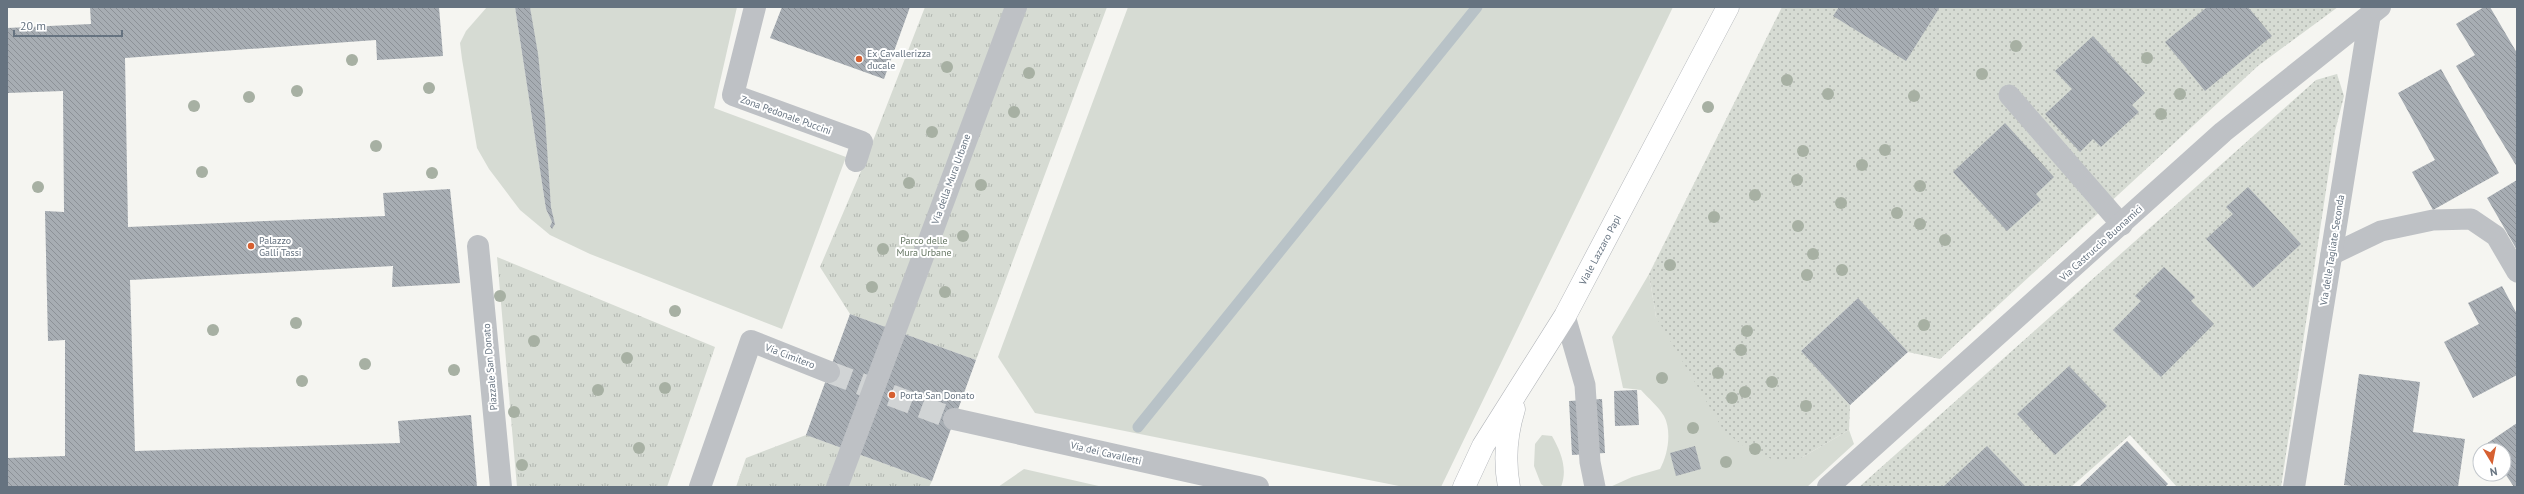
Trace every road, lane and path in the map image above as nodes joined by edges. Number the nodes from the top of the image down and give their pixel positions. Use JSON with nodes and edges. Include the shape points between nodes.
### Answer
{"nodes":[{"id":1,"x":755,"y":7,"type":"edge"},
{"id":2,"x":1016,"y":7,"type":"edge"},
{"id":3,"x":1728,"y":7,"type":"edge"},
{"id":4,"x":2375,"y":10,"type":"edge"},
{"id":5,"x":2009,"y":95,"type":"dead end"},
{"id":6,"x":856,"y":161,"type":"dead end"},
{"id":7,"x":2122,"y":225,"type":"junction"},
{"id":8,"x":478,"y":246,"type":"dead end"},
{"id":9,"x":2331,"y":256,"type":"junction"},
{"id":10,"x":2517,"y":272,"type":"edge"},
{"id":11,"x":1565,"y":316,"type":"junction"},
{"id":12,"x":829,"y":372,"type":"tunnel mouth"},
{"id":13,"x":1520,"y":389,"type":"junction"},
{"id":14,"x":954,"y":419,"type":"tunnel mouth"},
{"id":15,"x":501,"y":487,"type":"edge"},
{"id":16,"x":700,"y":487,"type":"edge"},
{"id":17,"x":837,"y":487,"type":"edge"},
{"id":18,"x":1258,"y":487,"type":"edge"},
{"id":19,"x":1464,"y":487,"type":"edge"},
{"id":20,"x":1509,"y":487,"type":"edge"},
{"id":21,"x":1595,"y":487,"type":"edge"},
{"id":22,"x":1828,"y":487,"type":"edge"},
{"id":23,"x":2294,"y":487,"type":"edge"}],
"edges":[{"from":1,"to":6,"type":"street","name":"Zona Pedonale Puccini","via":[[733,96],[862,142]]},
{"from":2,"to":17,"type":"street","name":"Via della Mura Urbane"},
{"from":3,"to":11,"type":"main road","name":"Viale Lazzaro Papi"},
{"from":4,"to":7,"type":"street","name":"Via Castruccio Buonamici","via":[[2258,103]]},
{"from":4,"to":9,"type":"street","name":"Via delle Tagliate Seconda"},
{"from":5,"to":7,"type":"lane"},
{"from":7,"to":22,"type":"street","name":"Via Castruccio Buonamici"},
{"from":8,"to":15,"type":"street","name":"Piazzale San Donato"},
{"from":9,"to":10,"type":"lane","via":[[2381,231],[2433,220],[2471,219],[2496,236]]},
{"from":9,"to":23,"type":"street","name":"Via delle Tagliate Seconda"},
{"from":11,"to":13,"type":"main road","name":"Viale Lazzaro Papi"},
{"from":11,"to":21,"type":"lane","via":[[1584,385],[1590,462]]},
{"from":12,"to":16,"type":"street","name":"Via Cimitero","via":[[750,341]]},
{"from":13,"to":19,"type":"main road","name":"Viale Lazzaro Papi","via":[[1483,446]]},
{"from":13,"to":20,"type":"main road","via":[[1507,435],[1505,469]]},
{"from":14,"to":18,"type":"street","name":"Via dei Cavalletti"}]}
